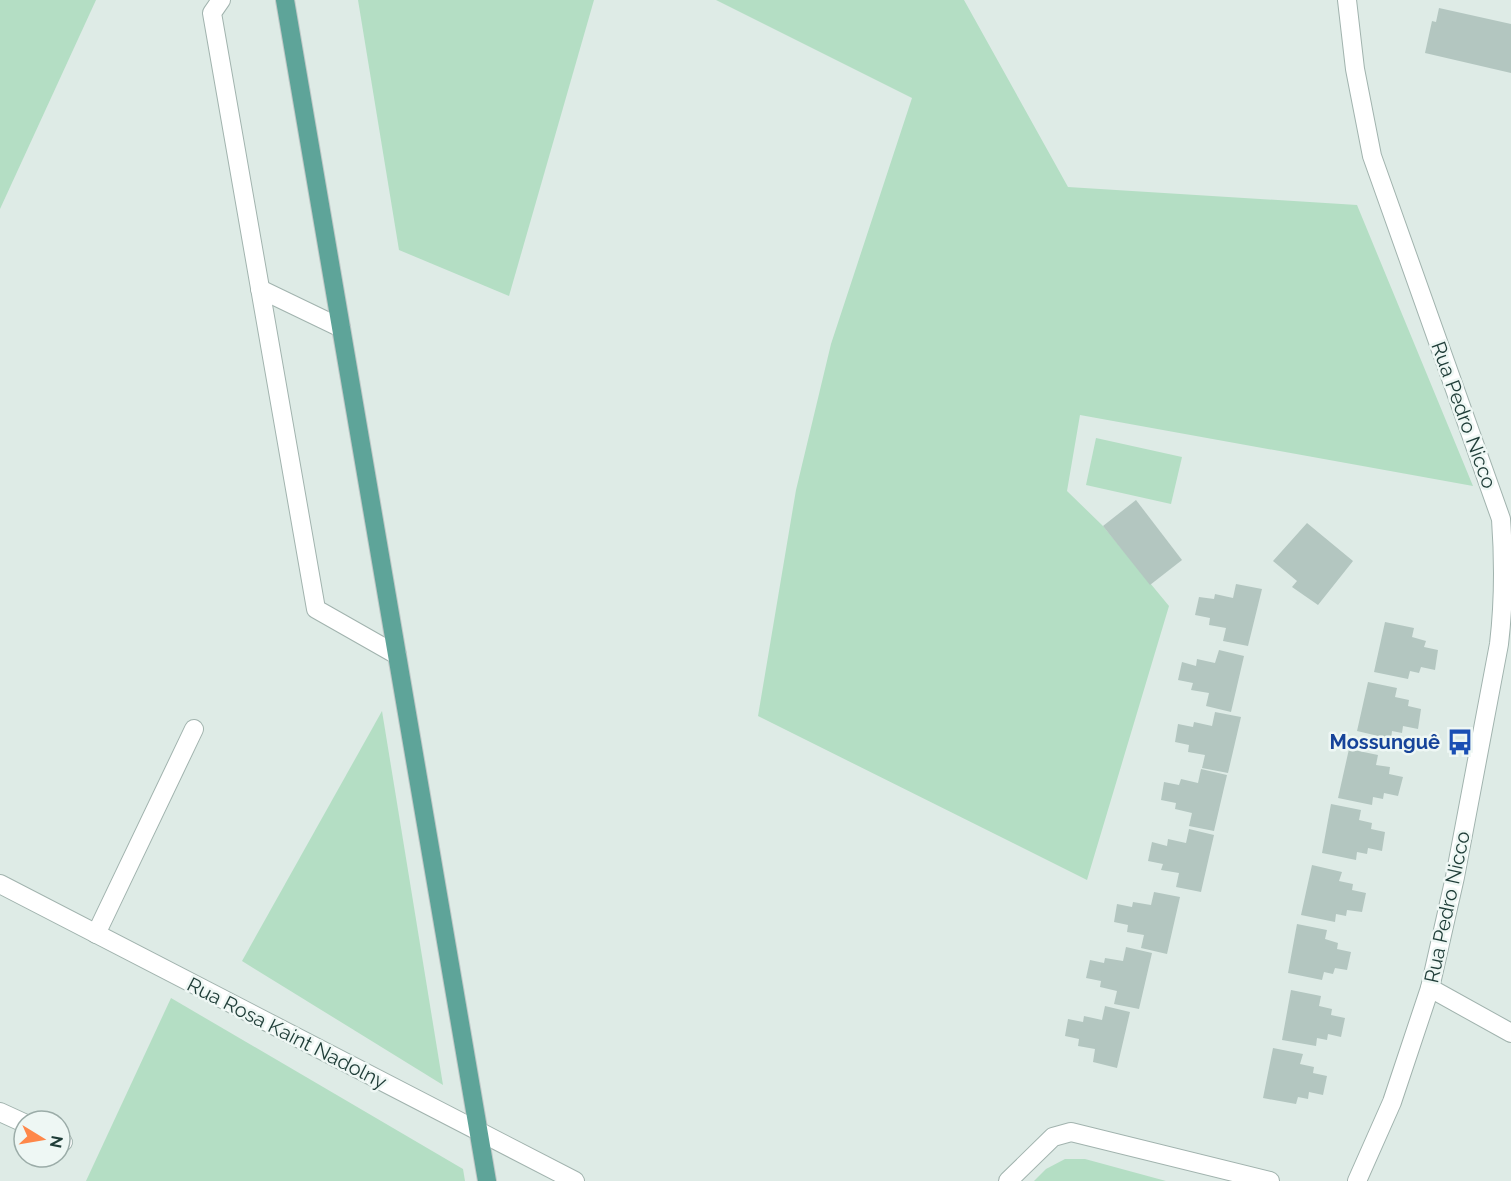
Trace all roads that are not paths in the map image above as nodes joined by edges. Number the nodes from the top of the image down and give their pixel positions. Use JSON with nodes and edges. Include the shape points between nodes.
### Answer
{"nodes":[{"id":1,"x":221,"y":0,"type":"edge"},
{"id":2,"x":285,"y":0,"type":"edge"},
{"id":3,"x":1347,"y":0,"type":"edge"},
{"id":4,"x":260,"y":289,"type":"junction"},
{"id":5,"x":341,"y":328,"type":"junction"},
{"id":6,"x":1506,"y":522,"type":"edge"},
{"id":7,"x":397,"y":655,"type":"junction"},
{"id":8,"x":194,"y":729,"type":"dead end"},
{"id":9,"x":0,"y":884,"type":"edge"},
{"id":10,"x":96,"y":934,"type":"junction"},
{"id":11,"x":1430,"y":988,"type":"junction"},
{"id":12,"x":1511,"y":1033,"type":"edge"},
{"id":13,"x":479,"y":1132,"type":"junction"},
{"id":14,"x":487,"y":1181,"type":"edge"},
{"id":15,"x":575,"y":1181,"type":"edge"},
{"id":16,"x":1008,"y":1181,"type":"edge"},
{"id":17,"x":1270,"y":1181,"type":"edge"},
{"id":18,"x":1357,"y":1181,"type":"edge"}],
"edges":[{"from":1,"to":4,"type":"street","via":[[212,13]]},
{"from":2,"to":5,"type":"main road"},
{"from":3,"to":6,"type":"street","name":"Rua Pedro Nicco","via":[[1355,69],[1372,156]]},
{"from":4,"to":5,"type":"street"},
{"from":4,"to":7,"type":"street","via":[[316,609]]},
{"from":5,"to":7,"type":"main road"},
{"from":6,"to":11,"type":"street","name":"Rua Pedro Nicco","via":[[1499,644]]},
{"from":7,"to":13,"type":"main road"},
{"from":8,"to":10,"type":"street"},
{"from":9,"to":10,"type":"street","name":"Rua Rosa Kaint Nadolny"},
{"from":10,"to":13,"type":"street","name":"Rua Rosa Kaint Nadolny"},
{"from":11,"to":12,"type":"street"},
{"from":11,"to":18,"type":"street","name":"Rua Pedro Nicco","via":[[1392,1102]]},
{"from":13,"to":14,"type":"main road"},
{"from":13,"to":15,"type":"street","name":"Rua Rosa Kaint Nadolny"},
{"from":16,"to":17,"type":"street","via":[[1053,1137],[1071,1132]]}]}
